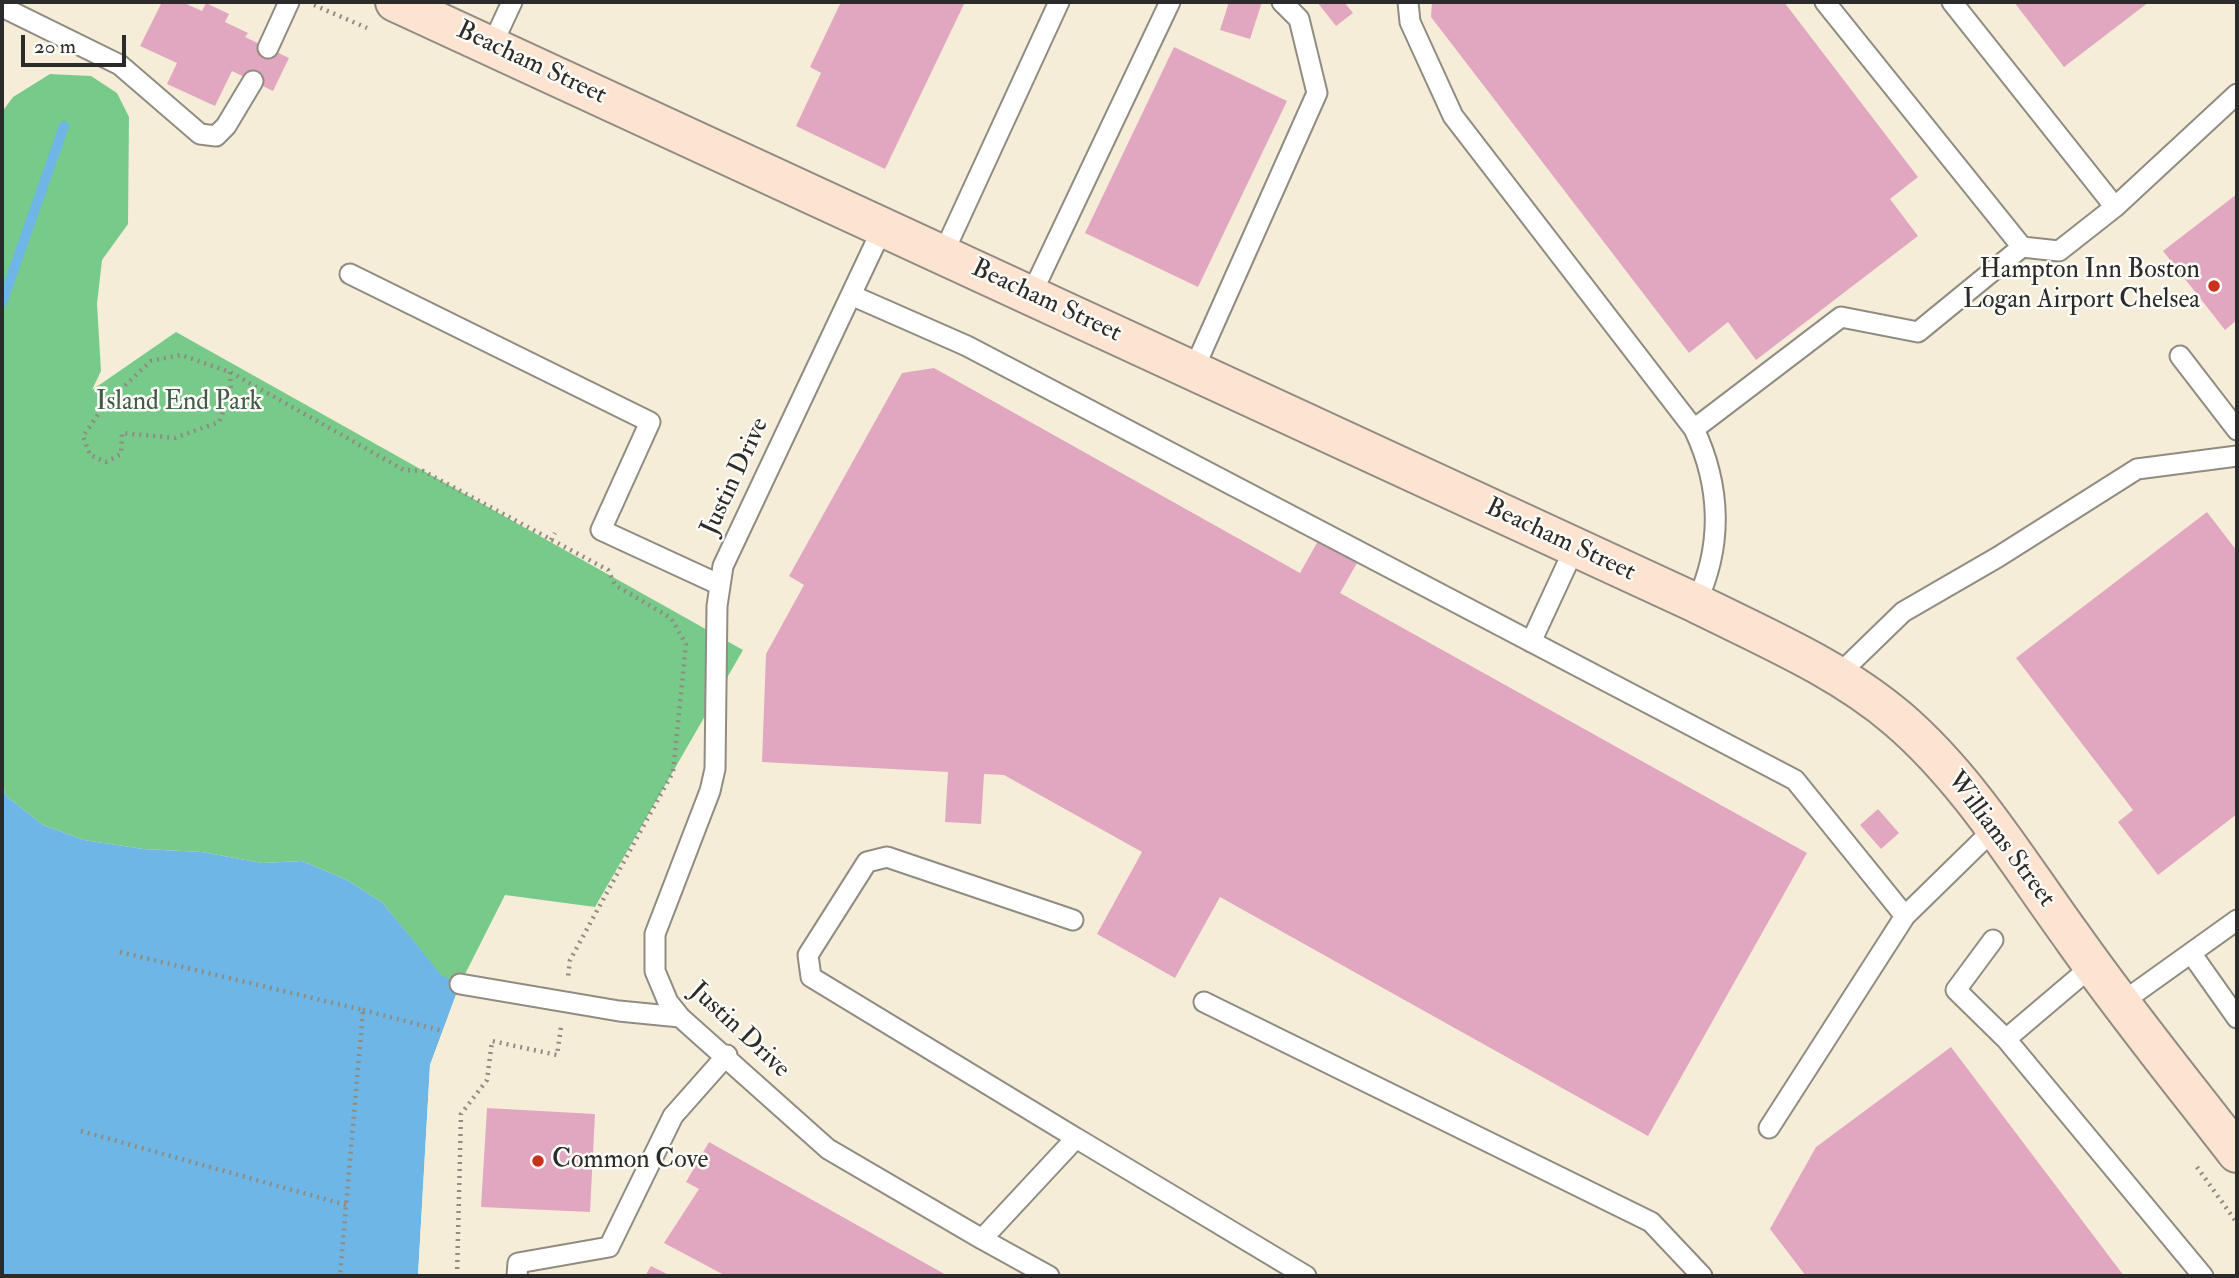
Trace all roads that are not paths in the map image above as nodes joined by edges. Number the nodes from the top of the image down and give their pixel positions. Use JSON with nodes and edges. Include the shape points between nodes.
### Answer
{"nodes":[{"id":1,"x":289,"y":2,"type":"edge"},
{"id":2,"x":395,"y":2,"type":"edge"},
{"id":3,"x":512,"y":2,"type":"edge"},
{"id":4,"x":1059,"y":2,"type":"edge"},
{"id":5,"x":1170,"y":2,"type":"edge"},
{"id":6,"x":1282,"y":2,"type":"edge"},
{"id":7,"x":1408,"y":2,"type":"edge"},
{"id":8,"x":1825,"y":2,"type":"edge"},
{"id":9,"x":1952,"y":2,"type":"edge"},
{"id":10,"x":2,"y":7,"type":"edge"},
{"id":11,"x":492,"y":45,"type":"junction"},
{"id":12,"x":268,"y":48,"type":"dead end"},
{"id":13,"x":253,"y":80,"type":"dead end"},
{"id":14,"x":2237,"y":94,"type":"edge"},
{"id":15,"x":2115,"y":207,"type":"junction"},
{"id":16,"x":883,"y":227,"type":"junction"},
{"id":17,"x":2022,"y":247,"type":"junction"},
{"id":18,"x":943,"y":254,"type":"junction"},
{"id":19,"x":350,"y":274,"type":"dead end"},
{"id":20,"x":850,"y":295,"type":"junction"},
{"id":21,"x":1031,"y":295,"type":"junction"},
{"id":22,"x":2180,"y":356,"type":"dead end"},
{"id":23,"x":1193,"y":371,"type":"junction"},
{"id":24,"x":1694,"y":429,"type":"junction"},
{"id":25,"x":2237,"y":430,"type":"edge"},
{"id":26,"x":2237,"y":456,"type":"edge"},
{"id":27,"x":1575,"y":547,"type":"junction"},
{"id":28,"x":718,"y":584,"type":"junction"},
{"id":29,"x":1696,"y":603,"type":"junction"},
{"id":30,"x":1531,"y":642,"type":"junction"},
{"id":31,"x":1836,"y":677,"type":"junction"},
{"id":32,"x":1994,"y":829,"type":"junction"},
{"id":33,"x":1905,"y":916,"type":"junction"},
{"id":34,"x":1073,"y":920,"type":"dead end"},
{"id":35,"x":2237,"y":920,"type":"edge"},
{"id":36,"x":1993,"y":940,"type":"dead end"},
{"id":37,"x":2191,"y":953,"type":"junction"},
{"id":38,"x":2092,"y":965,"type":"junction"},
{"id":39,"x":460,"y":984,"type":"dead end"},
{"id":40,"x":1204,"y":1002,"type":"dead end"},
{"id":41,"x":2121,"y":1003,"type":"junction"},
{"id":42,"x":680,"y":1017,"type":"junction"},
{"id":43,"x":2237,"y":1018,"type":"edge"},
{"id":44,"x":2006,"y":1039,"type":"junction"},
{"id":45,"x":726,"y":1055,"type":"junction"},
{"id":46,"x":1769,"y":1128,"type":"dead end"},
{"id":47,"x":1076,"y":1138,"type":"junction"},
{"id":48,"x":2237,"y":1153,"type":"edge"},
{"id":49,"x":982,"y":1239,"type":"junction"},
{"id":50,"x":517,"y":1276,"type":"edge"},
{"id":51,"x":1049,"y":1276,"type":"edge"},
{"id":52,"x":1306,"y":1276,"type":"edge"},
{"id":53,"x":1702,"y":1276,"type":"edge"},
{"id":54,"x":2203,"y":1276,"type":"edge"}],
"edges":[{"from":1,"to":12,"type":"lane"},
{"from":2,"to":11,"type":"main road","name":"Beacham Street"},
{"from":3,"to":11,"type":"lane"},
{"from":4,"to":18,"type":"lane"},
{"from":5,"to":21,"type":"lane"},
{"from":6,"to":23,"type":"lane","via":[[1299,19],[1317,93]]},
{"from":7,"to":24,"type":"lane","via":[[1410,22],[1453,116]]},
{"from":8,"to":17,"type":"lane"},
{"from":9,"to":15,"type":"lane"},
{"from":10,"to":13,"type":"lane","via":[[120,65],[200,134],[216,136],[226,126]]},
{"from":11,"to":16,"type":"main road","name":"Beacham Street"},
{"from":14,"to":15,"type":"lane"},
{"from":15,"to":17,"type":"lane","via":[[2059,251]]},
{"from":16,"to":18,"type":"main road","name":"Beacham Street"},
{"from":16,"to":20,"type":"lane","name":"Justin Drive"},
{"from":17,"to":24,"type":"lane","via":[[1918,332],[1841,317]]},
{"from":18,"to":21,"type":"main road","name":"Beacham Street"},
{"from":19,"to":28,"type":"lane","via":[[650,422],[601,530]]},
{"from":20,"to":28,"type":"lane","name":"Justin Drive"},
{"from":20,"to":30,"type":"lane","via":[[967,346]]},
{"from":21,"to":23,"type":"main road","name":"Beacham Street"},
{"from":22,"to":25,"type":"lane"},
{"from":23,"to":27,"type":"main road","name":"Beacham Street"},
{"from":24,"to":29,"type":"lane","via":[[1709,467],[1717,516],[1711,564]]},
{"from":26,"to":31,"type":"lane","via":[[2137,469],[1903,612]]},
{"from":27,"to":29,"type":"main road","name":"Beacham Street"},
{"from":27,"to":30,"type":"lane"},
{"from":28,"to":42,"type":"lane","name":"Justin Drive","via":[[715,769],[655,934],[653,952],[660,987]]},
{"from":29,"to":31,"type":"main road","name":"Williams Street"},
{"from":30,"to":33,"type":"lane","via":[[1795,780]]},
{"from":31,"to":32,"type":"main road","name":"Williams Street","via":[[1898,719],[1959,782]]},
{"from":32,"to":33,"type":"lane"},
{"from":32,"to":38,"type":"main road","name":"Williams Street"},
{"from":33,"to":46,"type":"lane"},
{"from":34,"to":47,"type":"lane","via":[[887,857],[867,862],[808,955],[811,977]]},
{"from":35,"to":37,"type":"lane"},
{"from":36,"to":44,"type":"lane","via":[[1956,990]]},
{"from":37,"to":41,"type":"lane"},
{"from":37,"to":43,"type":"lane"},
{"from":38,"to":41,"type":"main road","name":"Williams Street"},
{"from":38,"to":44,"type":"lane"},
{"from":39,"to":42,"type":"lane"},
{"from":40,"to":53,"type":"lane","via":[[1651,1222]]},
{"from":41,"to":48,"type":"main road","name":"Williams Street"},
{"from":42,"to":45,"type":"lane","name":"Justin Drive"},
{"from":44,"to":54,"type":"lane"},
{"from":45,"to":49,"type":"lane","name":"Justin Drive","via":[[828,1149]]},
{"from":45,"to":50,"type":"lane","via":[[673,1116],[608,1247],[518,1263]]},
{"from":47,"to":49,"type":"lane"},
{"from":47,"to":52,"type":"lane"},
{"from":49,"to":51,"type":"lane","name":"Justin Drive"}]}
